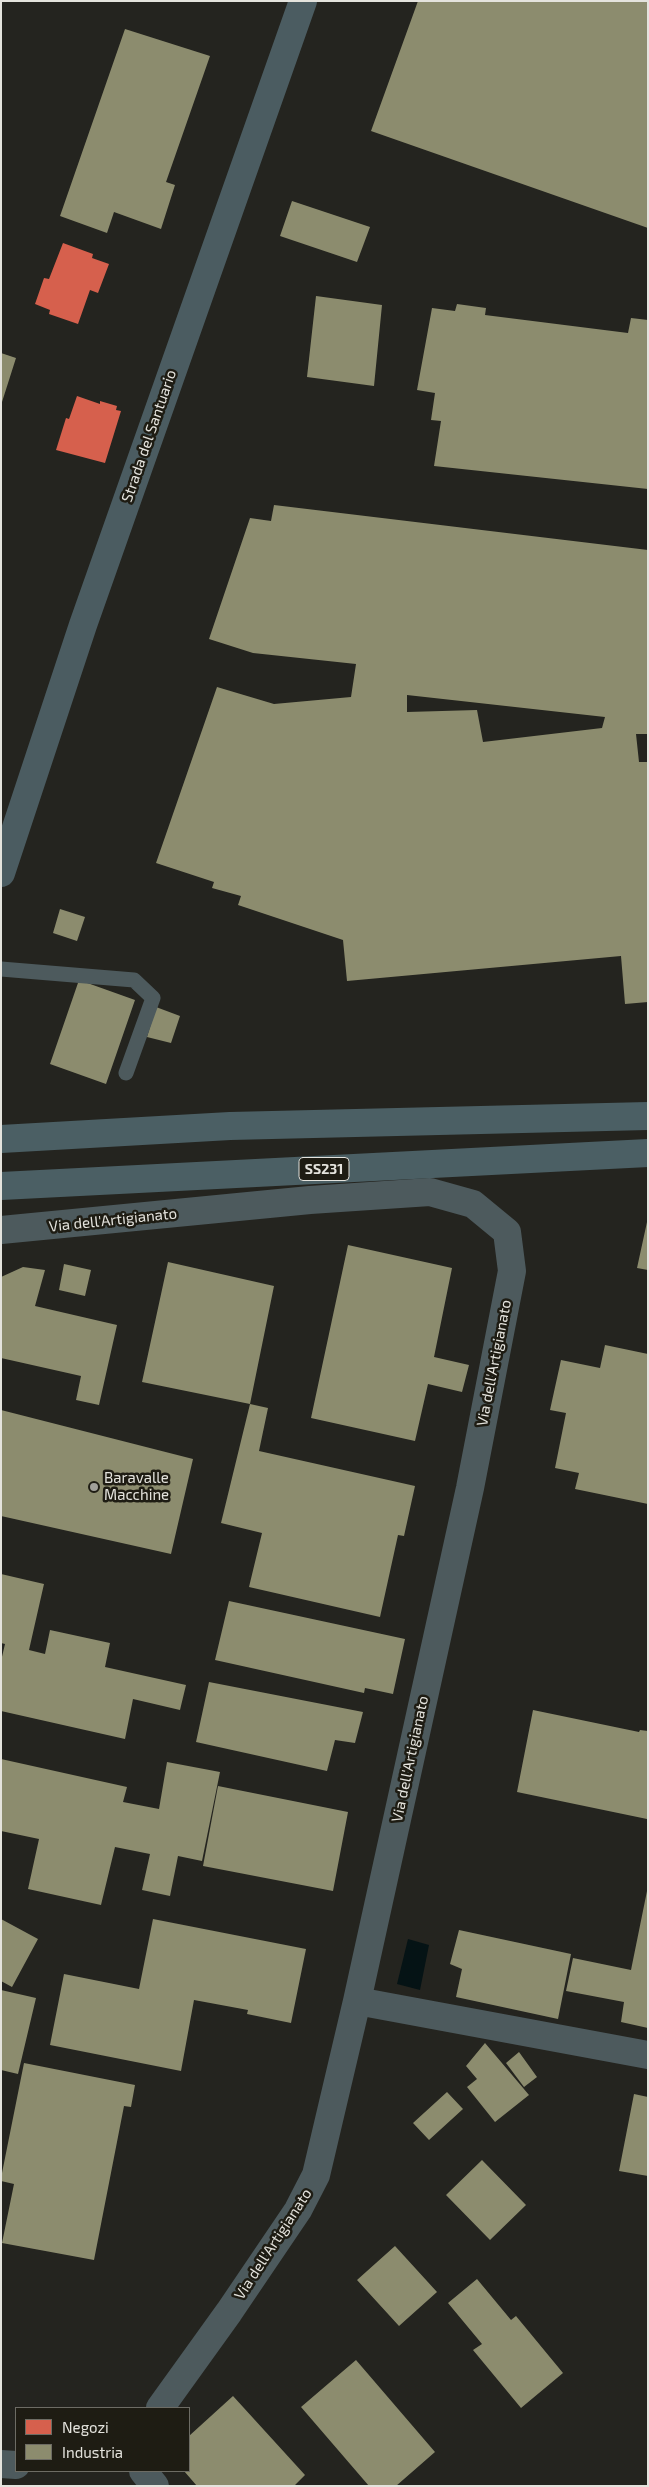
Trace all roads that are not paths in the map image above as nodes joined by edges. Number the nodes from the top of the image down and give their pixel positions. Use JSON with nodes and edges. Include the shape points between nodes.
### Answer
{"nodes":[{"id":1,"x":303,"y":1,"type":"edge"},
{"id":2,"x":1,"y":873,"type":"edge"},
{"id":3,"x":1,"y":969,"type":"edge"},
{"id":4,"x":126,"y":1073,"type":"dead end"},
{"id":5,"x":648,"y":1116,"type":"edge"},
{"id":6,"x":1,"y":1139,"type":"edge"},
{"id":7,"x":648,"y":1153,"type":"edge"},
{"id":8,"x":1,"y":1186,"type":"edge"},
{"id":9,"x":1,"y":1230,"type":"edge"},
{"id":10,"x":357,"y":2001,"type":"junction"},
{"id":11,"x":648,"y":2055,"type":"edge"},
{"id":12,"x":161,"y":2407,"type":"edge"},
{"id":13,"x":1,"y":2464,"type":"edge"},
{"id":14,"x":15,"y":2465,"type":"edge"},
{"id":15,"x":144,"y":2472,"type":"edge"},
{"id":16,"x":156,"y":2486,"type":"edge"}],
"edges":[{"from":1,"to":2,"type":"street","name":"Strada del Santuario","via":[[83,625]]},
{"from":3,"to":4,"type":"lane","via":[[134,980],[153,998]]},
{"from":5,"to":6,"type":"highway","via":[[230,1126]]},
{"from":7,"to":8,"type":"highway","number":"SS231"},
{"from":9,"to":10,"type":"street","name":"Via dell'Artigianato","via":[[310,1200],[430,1192],[473,1204],[507,1232],[512,1271],[470,1488]]},
{"from":10,"to":11,"type":"street"},
{"from":10,"to":12,"type":"street","name":"Via dell'Artigianato","via":[[316,2174],[298,2210]]},
{"from":13,"to":14,"type":"street"},
{"from":15,"to":16,"type":"street"}]}
